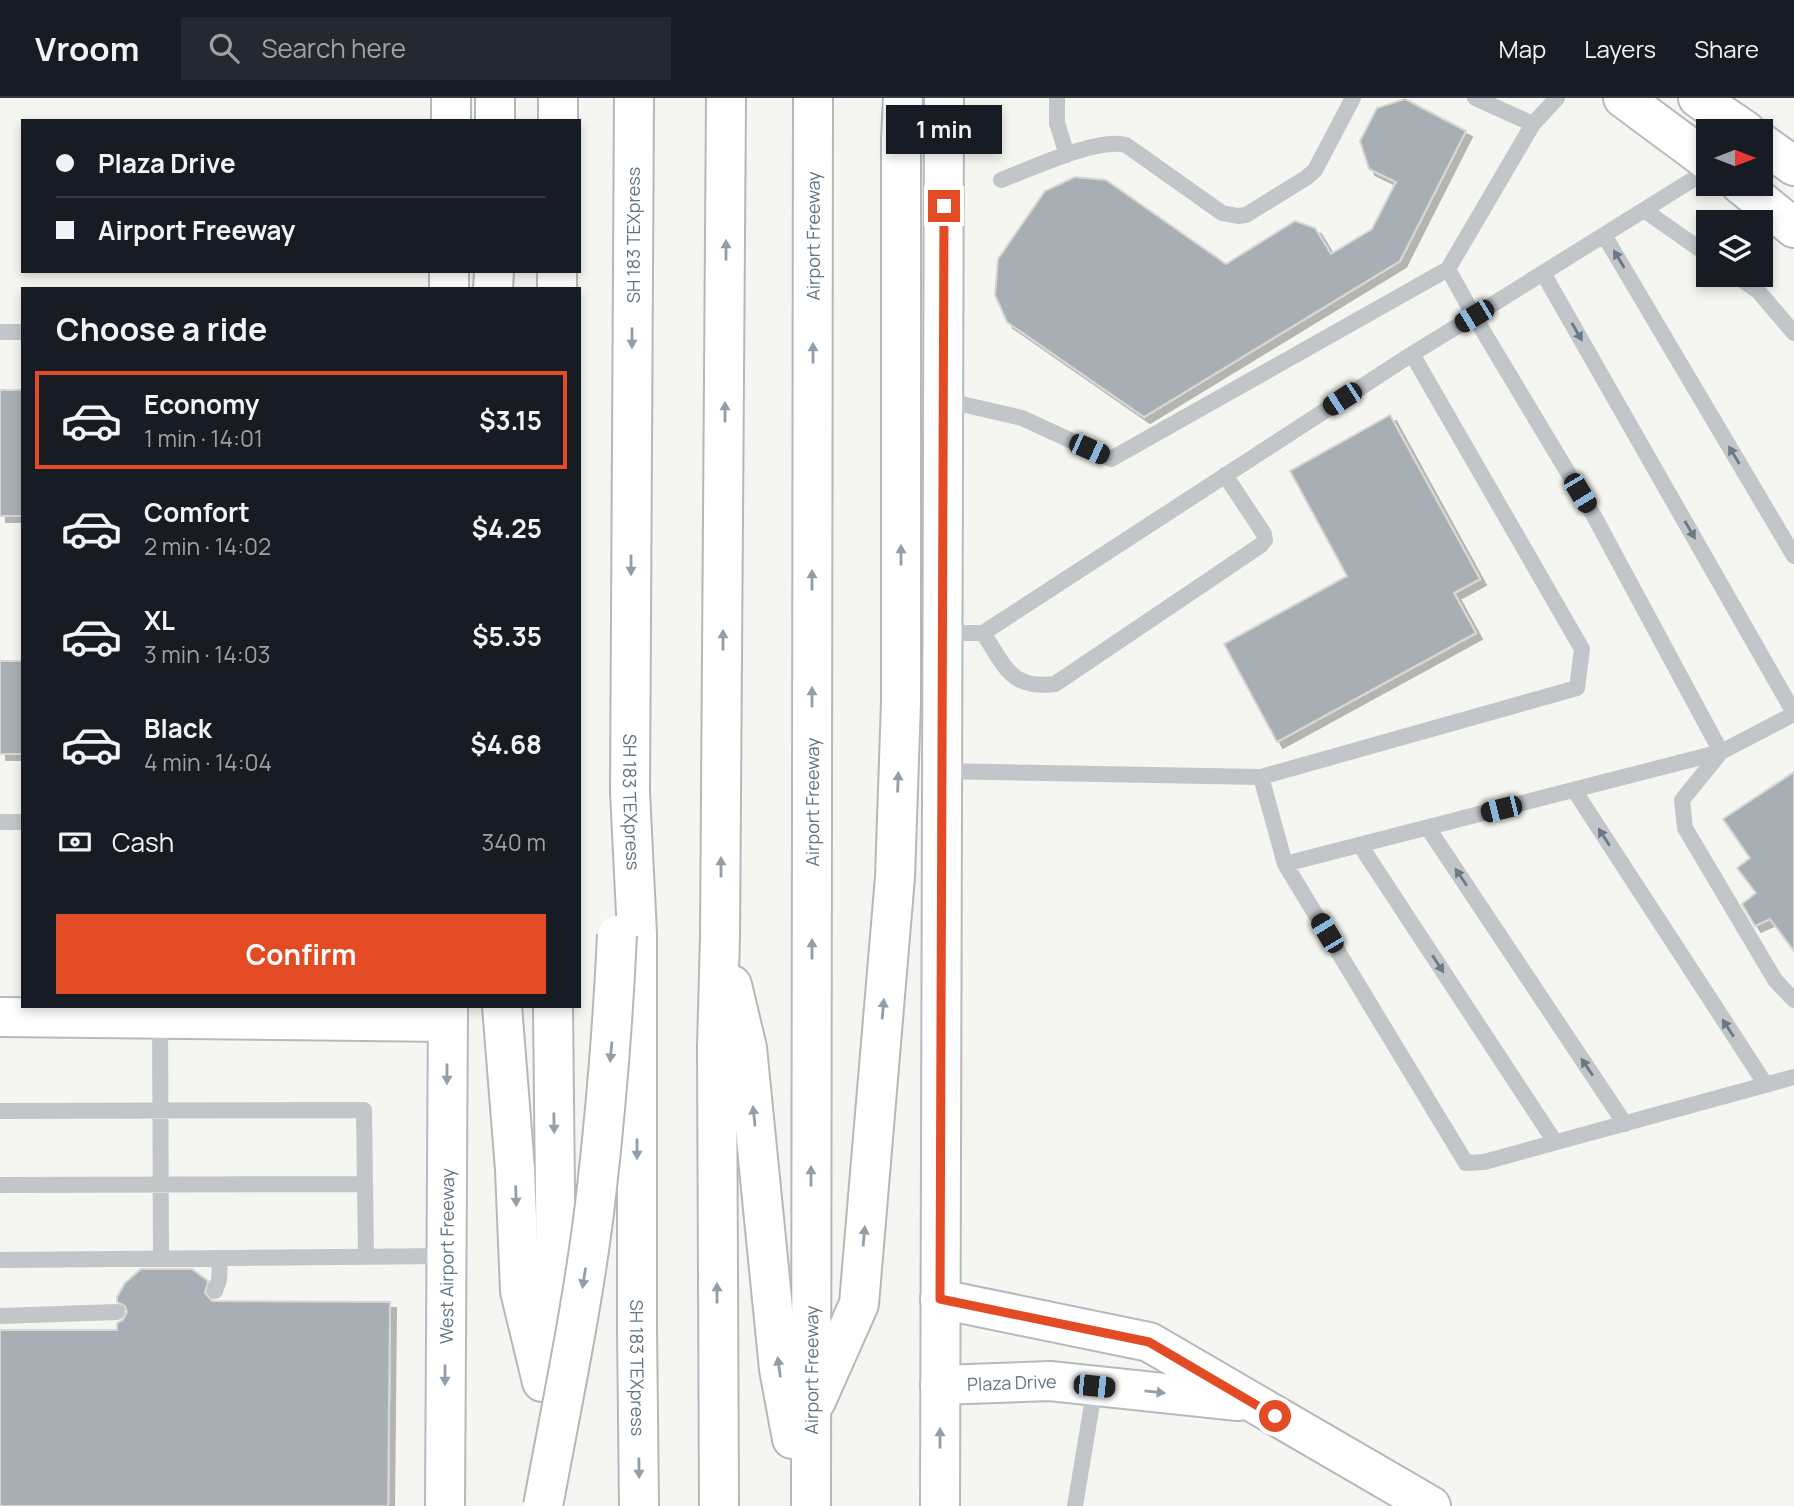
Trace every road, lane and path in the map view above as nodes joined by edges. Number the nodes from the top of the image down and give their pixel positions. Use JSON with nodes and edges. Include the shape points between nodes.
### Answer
{"nodes":[{"id":1,"x":451,"y":98,"type":"edge"},
{"id":2,"x":495,"y":98,"type":"edge"},
{"id":3,"x":558,"y":98,"type":"edge"},
{"id":4,"x":634,"y":98,"type":"edge"},
{"id":5,"x":726,"y":98,"type":"edge"},
{"id":6,"x":813,"y":98,"type":"edge"},
{"id":7,"x":904,"y":98,"type":"edge"},
{"id":8,"x":944,"y":98,"type":"edge"},
{"id":9,"x":1057,"y":98,"type":"edge"},
{"id":10,"x":1353,"y":98,"type":"edge"},
{"id":11,"x":1475,"y":98,"type":"edge"},
{"id":12,"x":1557,"y":98,"type":"edge"},
{"id":13,"x":1623,"y":98,"type":"edge"},
{"id":14,"x":1698,"y":98,"type":"edge"},
{"id":15,"x":451,"y":119,"type":"edge"},
{"id":16,"x":495,"y":119,"type":"edge"},
{"id":17,"x":558,"y":119,"type":"edge"},
{"id":18,"x":1729,"y":119,"type":"edge"},
{"id":19,"x":1533,"y":124,"type":"junction"},
{"id":20,"x":1696,"y":151,"type":"edge"},
{"id":21,"x":1773,"y":151,"type":"edge"},
{"id":22,"x":1067,"y":155,"type":"junction"},
{"id":23,"x":1794,"y":166,"type":"edge"},
{"id":24,"x":1696,"y":178,"type":"edge"},
{"id":25,"x":1001,"y":180,"type":"dead end"},
{"id":26,"x":1755,"y":196,"type":"edge"},
{"id":27,"x":1644,"y":210,"type":"junction"},
{"id":28,"x":1794,"y":228,"type":"edge"},
{"id":29,"x":1604,"y":235,"type":"junction"},
{"id":30,"x":1696,"y":247,"type":"edge"},
{"id":31,"x":1448,"y":269,"type":"junction"},
{"id":32,"x":1544,"y":273,"type":"junction"},
{"id":33,"x":1753,"y":287,"type":"edge"},
{"id":34,"x":1474,"y":316,"type":"junction"},
{"id":35,"x":0,"y":332,"type":"edge"},
{"id":36,"x":21,"y":332,"type":"edge"},
{"id":37,"x":1794,"y":333,"type":"edge"},
{"id":38,"x":1412,"y":354,"type":"junction"},
{"id":39,"x":943,"y":400,"type":"junction"},
{"id":40,"x":1225,"y":475,"type":"junction"},
{"id":41,"x":1794,"y":556,"type":"edge"},
{"id":42,"x":942,"y":633,"type":"junction"},
{"id":43,"x":983,"y":633,"type":"junction"},
{"id":44,"x":1794,"y":713,"type":"edge"},
{"id":45,"x":1721,"y":752,"type":"junction"},
{"id":46,"x":941,"y":771,"type":"junction"},
{"id":47,"x":1261,"y":777,"type":"junction"},
{"id":48,"x":1574,"y":790,"type":"junction"},
{"id":49,"x":0,"y":822,"type":"edge"},
{"id":50,"x":21,"y":822,"type":"edge"},
{"id":51,"x":1428,"y":828,"type":"junction"},
{"id":52,"x":1360,"y":845,"type":"junction"},
{"id":53,"x":1285,"y":864,"type":"junction"},
{"id":54,"x":627,"y":934,"type":"junction"},
{"id":55,"x":1794,"y":1000,"type":"edge"},
{"id":56,"x":502,"y":1008,"type":"edge"},
{"id":57,"x":553,"y":1008,"type":"edge"},
{"id":58,"x":447,"y":1014,"type":"edge"},
{"id":59,"x":0,"y":1017,"type":"edge"},
{"id":60,"x":160,"y":1018,"type":"junction"},
{"id":61,"x":732,"y":1048,"type":"junction"},
{"id":62,"x":1794,"y":1077,"type":"edge"},
{"id":63,"x":1766,"y":1085,"type":"junction"},
{"id":64,"x":161,"y":1110,"type":"junction"},
{"id":65,"x":0,"y":1111,"type":"edge"},
{"id":66,"x":1625,"y":1124,"type":"junction"},
{"id":67,"x":1555,"y":1142,"type":"junction"},
{"id":68,"x":161,"y":1184,"type":"junction"},
{"id":69,"x":365,"y":1184,"type":"junction"},
{"id":70,"x":0,"y":1185,"type":"edge"},
{"id":71,"x":446,"y":1256,"type":"junction"},
{"id":72,"x":366,"y":1257,"type":"junction"},
{"id":73,"x":161,"y":1258,"type":"junction"},
{"id":74,"x":220,"y":1258,"type":"junction"},
{"id":75,"x":0,"y":1260,"type":"edge"},
{"id":76,"x":215,"y":1291,"type":"dead end"},
{"id":77,"x":940,"y":1299,"type":"junction"},
{"id":78,"x":117,"y":1312,"type":"dead end"},
{"id":79,"x":0,"y":1316,"type":"edge"},
{"id":80,"x":940,"y":1385,"type":"junction"},
{"id":81,"x":1094,"y":1386,"type":"junction"},
{"id":82,"x":1251,"y":1402,"type":"junction"},
{"id":83,"x":810,"y":1416,"type":"junction"},
{"id":84,"x":558,"y":1450,"type":"junction"},
{"id":85,"x":1419,"y":1503,"type":"edge"},
{"id":86,"x":445,"y":1506,"type":"edge"},
{"id":87,"x":543,"y":1506,"type":"edge"},
{"id":88,"x":559,"y":1506,"type":"edge"},
{"id":89,"x":639,"y":1506,"type":"edge"},
{"id":90,"x":719,"y":1506,"type":"edge"},
{"id":91,"x":805,"y":1506,"type":"edge"},
{"id":92,"x":811,"y":1506,"type":"edge"},
{"id":93,"x":940,"y":1506,"type":"edge"},
{"id":94,"x":1075,"y":1506,"type":"edge"}],
"edges":[{"from":1,"to":15,"type":"main road"},
{"from":2,"to":16,"type":"main road"},
{"from":3,"to":17,"type":"main road"},
{"from":4,"to":54,"type":"main road","name":"SH 183 TEXpress","one_way":true},
{"from":61,"to":5,"type":"main road","one_way":true,"via":[[720,936]]},
{"from":83,"to":6,"type":"main road","name":"Airport Freeway","one_way":true},
{"from":83,"to":7,"type":"main road","one_way":true,"via":[[859,1304],[895,877],[901,702]]},
{"from":8,"to":39,"type":"main road"},
{"from":9,"to":22,"type":"lane","via":[[1057,123]]},
{"from":10,"to":22,"type":"lane","via":[[1315,170],[1246,215],[1222,213],[1126,145],[1110,143]]},
{"from":11,"to":19,"type":"lane"},
{"from":12,"to":19,"type":"lane"},
{"from":13,"to":20,"type":"main road"},
{"from":14,"to":18,"type":"main road"},
{"from":19,"to":31,"type":"lane"},
{"from":21,"to":23,"type":"main road"},
{"from":22,"to":25,"type":"lane"},
{"from":24,"to":27,"type":"lane"},
{"from":26,"to":28,"type":"main road"},
{"from":27,"to":29,"type":"lane"},
{"from":27,"to":30,"type":"lane"},
{"from":29,"to":32,"type":"lane"},
{"from":41,"to":29,"type":"lane","one_way":true},
{"from":31,"to":34,"type":"lane"},
{"from":31,"to":39,"type":"lane","via":[[1111,458],[1022,418]]},
{"from":32,"to":34,"type":"lane"},
{"from":32,"to":44,"type":"lane","one_way":true},
{"from":33,"to":37,"type":"lane"},
{"from":34,"to":38,"type":"lane"},
{"from":34,"to":45,"type":"lane","via":[[1594,516]]},
{"from":35,"to":36,"type":"lane"},
{"from":38,"to":40,"type":"lane"},
{"from":38,"to":47,"type":"lane","via":[[1582,649],[1577,688]]},
{"from":39,"to":42,"type":"main road"},
{"from":40,"to":43,"type":"lane"},
{"from":40,"to":43,"type":"lane","via":[[1264,534],[1261,545],[1055,684],[1036,687],[1020,682]]},
{"from":42,"to":43,"type":"lane"},
{"from":42,"to":46,"type":"main road"},
{"from":44,"to":45,"type":"lane"},
{"from":45,"to":48,"type":"lane"},
{"from":45,"to":55,"type":"lane","via":[[1682,800],[1685,828],[1775,980]]},
{"from":46,"to":47,"type":"lane"},
{"from":46,"to":77,"type":"main road"},
{"from":47,"to":53,"type":"lane"},
{"from":48,"to":51,"type":"lane"},
{"from":63,"to":48,"type":"lane","one_way":true},
{"from":49,"to":50,"type":"lane"},
{"from":51,"to":52,"type":"lane"},
{"from":66,"to":51,"type":"lane","one_way":true},
{"from":52,"to":53,"type":"lane"},
{"from":52,"to":67,"type":"lane","one_way":true},
{"from":53,"to":67,"type":"lane","via":[[1466,1163]]},
{"from":54,"to":87,"type":"main road","one_way":true,"bridge":true,"via":[[596,1198]]},
{"from":54,"to":89,"type":"main road","name":"SH 183 TEXpress","one_way":true},
{"from":56,"to":84,"type":"main road","one_way":true,"via":[[520,1291]]},
{"from":57,"to":84,"type":"main road","one_way":true},
{"from":58,"to":60,"type":"main road"},
{"from":58,"to":71,"type":"main road","name":"West Airport Freeway","one_way":true},
{"from":59,"to":60,"type":"main road"},
{"from":60,"to":64,"type":"lane"},
{"from":90,"to":61,"type":"main road","one_way":true,"via":[[717,1362]]},
{"from":91,"to":61,"type":"main road","one_way":true,"via":[[779,1369]]},
{"from":62,"to":63,"type":"lane"},
{"from":63,"to":66,"type":"lane"},
{"from":64,"to":65,"type":"lane"},
{"from":64,"to":68,"type":"lane"},
{"from":64,"to":69,"type":"lane","via":[[364,1110]]},
{"from":66,"to":67,"type":"lane"},
{"from":68,"to":69,"type":"lane"},
{"from":68,"to":70,"type":"lane"},
{"from":68,"to":73,"type":"lane"},
{"from":69,"to":72,"type":"lane"},
{"from":71,"to":72,"type":"lane"},
{"from":71,"to":86,"type":"main road","name":"West Airport Freeway","one_way":true},
{"from":72,"to":74,"type":"lane"},
{"from":73,"to":74,"type":"lane"},
{"from":73,"to":75,"type":"lane"},
{"from":74,"to":76,"type":"lane"},
{"from":77,"to":80,"type":"main road"},
{"from":77,"to":82,"type":"main road","name":"Plaza Drive","via":[[1149,1342]]},
{"from":78,"to":79,"type":"lane"},
{"from":80,"to":81,"type":"main road","name":"Plaza Drive","via":[[1050,1381]]},
{"from":93,"to":80,"type":"main road","one_way":true},
{"from":81,"to":82,"type":"main road","name":"Plaza Drive","one_way":true},
{"from":81,"to":94,"type":"lane"},
{"from":82,"to":85,"type":"main road","name":"Plaza Drive"},
{"from":83,"to":92,"type":"main road","name":"Airport Freeway"},
{"from":84,"to":88,"type":"main road"}]}
